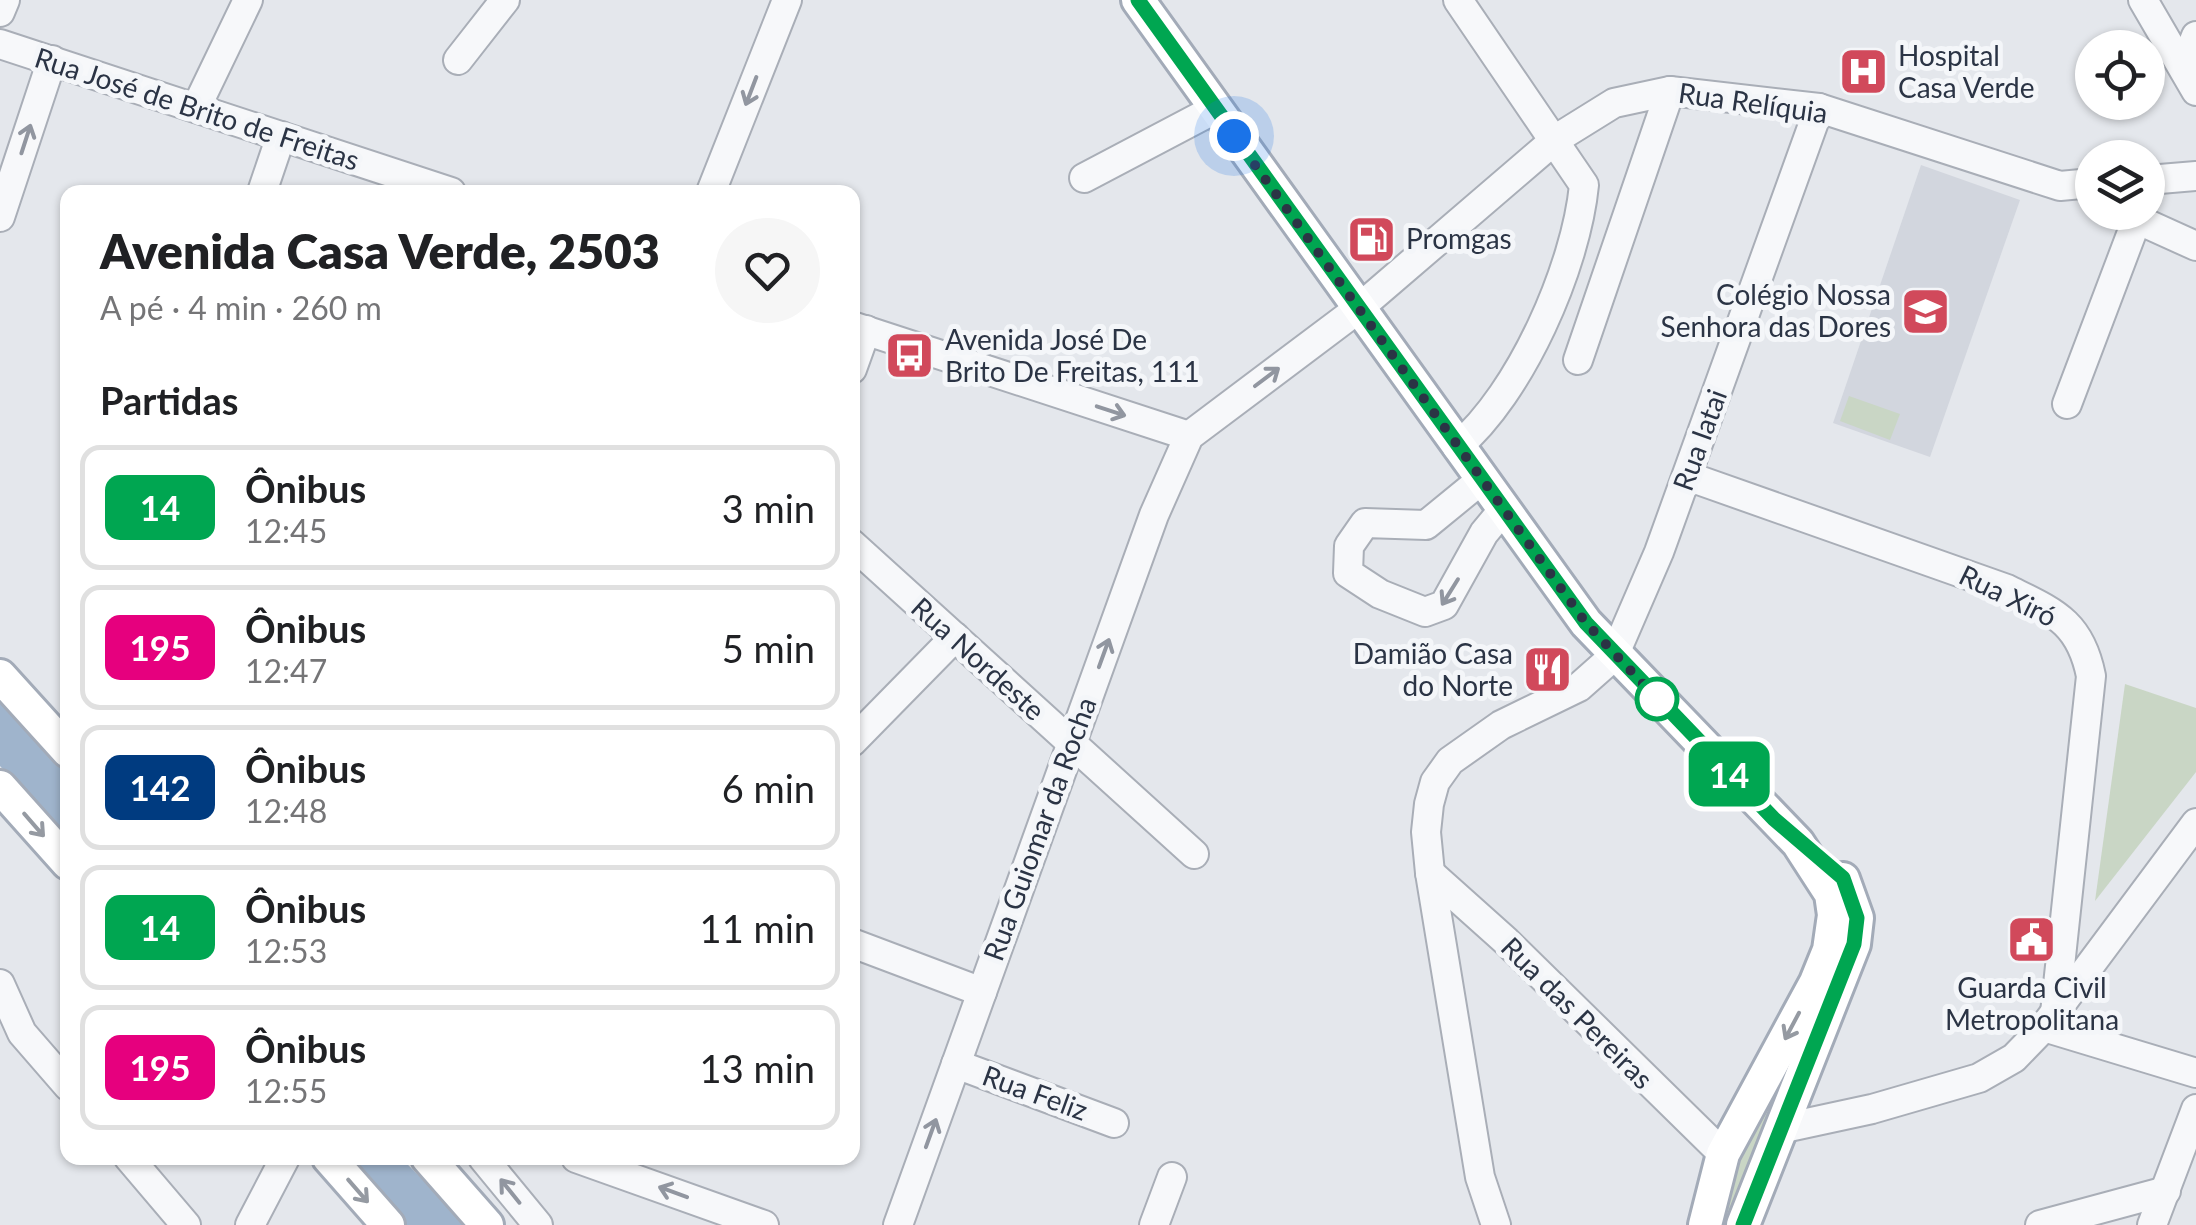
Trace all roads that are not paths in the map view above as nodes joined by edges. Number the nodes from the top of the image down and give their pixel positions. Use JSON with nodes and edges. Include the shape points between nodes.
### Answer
{"nodes":[{"id":1,"x":5,"y":0,"type":"edge"},
{"id":2,"x":248,"y":0,"type":"edge"},
{"id":3,"x":504,"y":0,"type":"edge"},
{"id":4,"x":788,"y":0,"type":"edge"},
{"id":5,"x":1138,"y":0,"type":"edge"},
{"id":6,"x":1458,"y":0,"type":"edge"},
{"id":7,"x":2143,"y":0,"type":"edge"},
{"id":8,"x":0,"y":12,"type":"edge"},
{"id":9,"x":2196,"y":36,"type":"edge"},
{"id":10,"x":0,"y":44,"type":"edge"},
{"id":11,"x":52,"y":60,"type":"junction"},
{"id":12,"x":458,"y":60,"type":"dead end"},
{"id":13,"x":2192,"y":82,"type":"edge"},
{"id":14,"x":1670,"y":91,"type":"junction"},
{"id":15,"x":196,"y":108,"type":"junction"},
{"id":16,"x":1818,"y":108,"type":"junction"},
{"id":17,"x":1215,"y":109,"type":"junction"},
{"id":18,"x":280,"y":136,"type":"junction"},
{"id":19,"x":1556,"y":140,"type":"junction"},
{"id":20,"x":2196,"y":176,"type":"edge"},
{"id":21,"x":1084,"y":178,"type":"dead end"},
{"id":22,"x":2165,"y":179,"type":"edge"},
{"id":23,"x":264,"y":185,"type":"edge"},
{"id":24,"x":430,"y":185,"type":"edge"},
{"id":25,"x":715,"y":185,"type":"edge"},
{"id":26,"x":2075,"y":185,"type":"edge"},
{"id":27,"x":2060,"y":186,"type":"junction"},
{"id":28,"x":2075,"y":193,"type":"edge"},
{"id":29,"x":0,"y":217,"type":"edge"},
{"id":30,"x":2125,"y":230,"type":"edge"},
{"id":31,"x":2161,"y":230,"type":"edge"},
{"id":32,"x":2196,"y":246,"type":"edge"},
{"id":33,"x":1358,"y":309,"type":"junction"},
{"id":34,"x":860,"y":328,"type":"edge"},
{"id":35,"x":1578,"y":360,"type":"dead end"},
{"id":36,"x":2067,"y":404,"type":"dead end"},
{"id":37,"x":1189,"y":436,"type":"junction"},
{"id":38,"x":1457,"y":447,"type":"junction"},
{"id":39,"x":1687,"y":476,"type":"junction"},
{"id":40,"x":1481,"y":480,"type":"junction"},
{"id":41,"x":1503,"y":510,"type":"junction"},
{"id":42,"x":860,"y":551,"type":"edge"},
{"id":43,"x":955,"y":638,"type":"junction"},
{"id":44,"x":1614,"y":656,"type":"junction"},
{"id":45,"x":0,"y":676,"type":"edge"},
{"id":46,"x":860,"y":734,"type":"edge"},
{"id":47,"x":60,"y":742,"type":"edge"},
{"id":48,"x":1071,"y":744,"type":"junction"},
{"id":49,"x":0,"y":787,"type":"edge"},
{"id":50,"x":2196,"y":824,"type":"edge"},
{"id":51,"x":1798,"y":843,"type":"junction"},
{"id":52,"x":1194,"y":854,"type":"dead end"},
{"id":53,"x":60,"y":855,"type":"edge"},
{"id":54,"x":1430,"y":873,"type":"junction"},
{"id":55,"x":860,"y":946,"type":"edge"},
{"id":56,"x":0,"y":984,"type":"edge"},
{"id":57,"x":982,"y":992,"type":"junction"},
{"id":58,"x":2050,"y":1020,"type":"junction"},
{"id":59,"x":956,"y":1064,"type":"junction"},
{"id":60,"x":2196,"y":1073,"type":"edge"},
{"id":61,"x":60,"y":1077,"type":"edge"},
{"id":62,"x":2196,"y":1109,"type":"edge"},
{"id":63,"x":1114,"y":1123,"type":"dead end"},
{"id":64,"x":1784,"y":1128,"type":"junction"},
{"id":65,"x":1723,"y":1154,"type":"junction"},
{"id":66,"x":134,"y":1165,"type":"edge"},
{"id":67,"x":281,"y":1165,"type":"edge"},
{"id":68,"x":335,"y":1165,"type":"edge"},
{"id":69,"x":434,"y":1165,"type":"edge"},
{"id":70,"x":489,"y":1165,"type":"edge"},
{"id":71,"x":596,"y":1165,"type":"edge"},
{"id":72,"x":1172,"y":1177,"type":"dead end"},
{"id":73,"x":2160,"y":1211,"type":"edge"},
{"id":74,"x":186,"y":1225,"type":"edge"},
{"id":75,"x":250,"y":1225,"type":"edge"},
{"id":76,"x":388,"y":1225,"type":"edge"},
{"id":77,"x":487,"y":1225,"type":"edge"},
{"id":78,"x":538,"y":1225,"type":"edge"},
{"id":79,"x":764,"y":1225,"type":"edge"},
{"id":80,"x":898,"y":1225,"type":"edge"},
{"id":81,"x":1154,"y":1225,"type":"edge"},
{"id":82,"x":1496,"y":1225,"type":"edge"},
{"id":83,"x":1705,"y":1225,"type":"edge"},
{"id":84,"x":1743,"y":1225,"type":"edge"},
{"id":85,"x":2040,"y":1225,"type":"edge"}],
"edges":[{"from":1,"to":8,"type":"street"},
{"from":2,"to":15,"type":"street"},
{"from":3,"to":12,"type":"street"},
{"from":4,"to":25,"type":"street","one_way":true},
{"from":5,"to":17,"type":"main road"},
{"from":6,"to":19,"type":"street"},
{"from":7,"to":13,"type":"street"},
{"from":9,"to":13,"type":"street"},
{"from":10,"to":11,"type":"street","name":"Rua José de Brito de Freitas"},
{"from":11,"to":15,"type":"street","name":"Rua José de Brito de Freitas"},
{"from":29,"to":11,"type":"street","one_way":true},
{"from":14,"to":16,"type":"street","name":"Rua Relíquia"},
{"from":14,"to":19,"type":"street","name":"Rua Relíquia","via":[[1614,103]]},
{"from":14,"to":35,"type":"street"},
{"from":15,"to":18,"type":"street","name":"Rua José de Brito de Freitas"},
{"from":16,"to":27,"type":"street","name":"Rua Relíquia"},
{"from":16,"to":39,"type":"street","name":"Rua Iatai"},
{"from":17,"to":21,"type":"street"},
{"from":17,"to":33,"type":"main road"},
{"from":18,"to":23,"type":"street"},
{"from":18,"to":24,"type":"street","name":"Rua José de Brito de Freitas"},
{"from":19,"to":33,"type":"street","name":"Rua Relíquia"},
{"from":19,"to":38,"type":"street","via":[[1584,185],[1581,215],[1513,383]]},
{"from":20,"to":22,"type":"street"},
{"from":26,"to":27,"type":"street","name":"Rua Relíquia"},
{"from":27,"to":28,"type":"street"},
{"from":30,"to":36,"type":"street"},
{"from":31,"to":32,"type":"street"},
{"from":37,"to":33,"type":"street","name":"Rua Relíquia","one_way":true},
{"from":33,"to":38,"type":"main road"},
{"from":34,"to":37,"type":"street","one_way":true},
{"from":48,"to":37,"type":"street","name":"Rua Guiomar da Rocha","one_way":true},
{"from":38,"to":40,"type":"main road"},
{"from":39,"to":44,"type":"street","name":"Rua Iatai"},
{"from":39,"to":58,"type":"street","name":"Rua Xiró","via":[[2007,590],[2075,630],[2091,676]]},
{"from":40,"to":41,"type":"main road"},
{"from":41,"to":40,"type":"street","one_way":true,"via":[[1444,605],[1425,612],[1348,573],[1349,546],[1365,524],[1426,525]]},
{"from":41,"to":44,"type":"main road"},
{"from":42,"to":43,"type":"street","name":"Rua Nordeste"},
{"from":43,"to":46,"type":"street"},
{"from":43,"to":48,"type":"street","name":"Rua Nordeste"},
{"from":44,"to":51,"type":"main road"},
{"from":44,"to":54,"type":"street","via":[[1578,687],[1501,725],[1450,761],[1429,804]]},
{"from":45,"to":47,"type":"main road"},
{"from":48,"to":52,"type":"street","name":"Rua Nordeste"},
{"from":48,"to":57,"type":"street","name":"Rua Guiomar da Rocha"},
{"from":49,"to":53,"type":"main road","one_way":true},
{"from":50,"to":58,"type":"street"},
{"from":51,"to":64,"type":"main road","via":[[1843,878],[1857,918],[1847,966]]},
{"from":51,"to":65,"type":"main road","one_way":true,"via":[[1831,894],[1828,950]]},
{"from":54,"to":65,"type":"street","name":"Rua das Pereiras"},
{"from":54,"to":82,"type":"street","via":[[1480,1177]]},
{"from":55,"to":57,"type":"street"},
{"from":56,"to":61,"type":"street","via":[[22,1033]]},
{"from":57,"to":59,"type":"street","name":"Rua Guiomar da Rocha"},
{"from":58,"to":60,"type":"street"},
{"from":58,"to":64,"type":"street","via":[[2014,1058],[1979,1078]]},
{"from":59,"to":63,"type":"street","name":"Rua Feliz"},
{"from":80,"to":59,"type":"street","name":"Rua Guiomar da Rocha","one_way":true},
{"from":62,"to":73,"type":"street"},
{"from":64,"to":84,"type":"main road"},
{"from":65,"to":83,"type":"main road"},
{"from":66,"to":74,"type":"street"},
{"from":67,"to":75,"type":"street"},
{"from":68,"to":76,"type":"main road","one_way":true},
{"from":69,"to":77,"type":"main road"},
{"from":78,"to":70,"type":"street","one_way":true},
{"from":79,"to":71,"type":"street","one_way":true},
{"from":72,"to":81,"type":"street"},
{"from":73,"to":85,"type":"street"}]}
